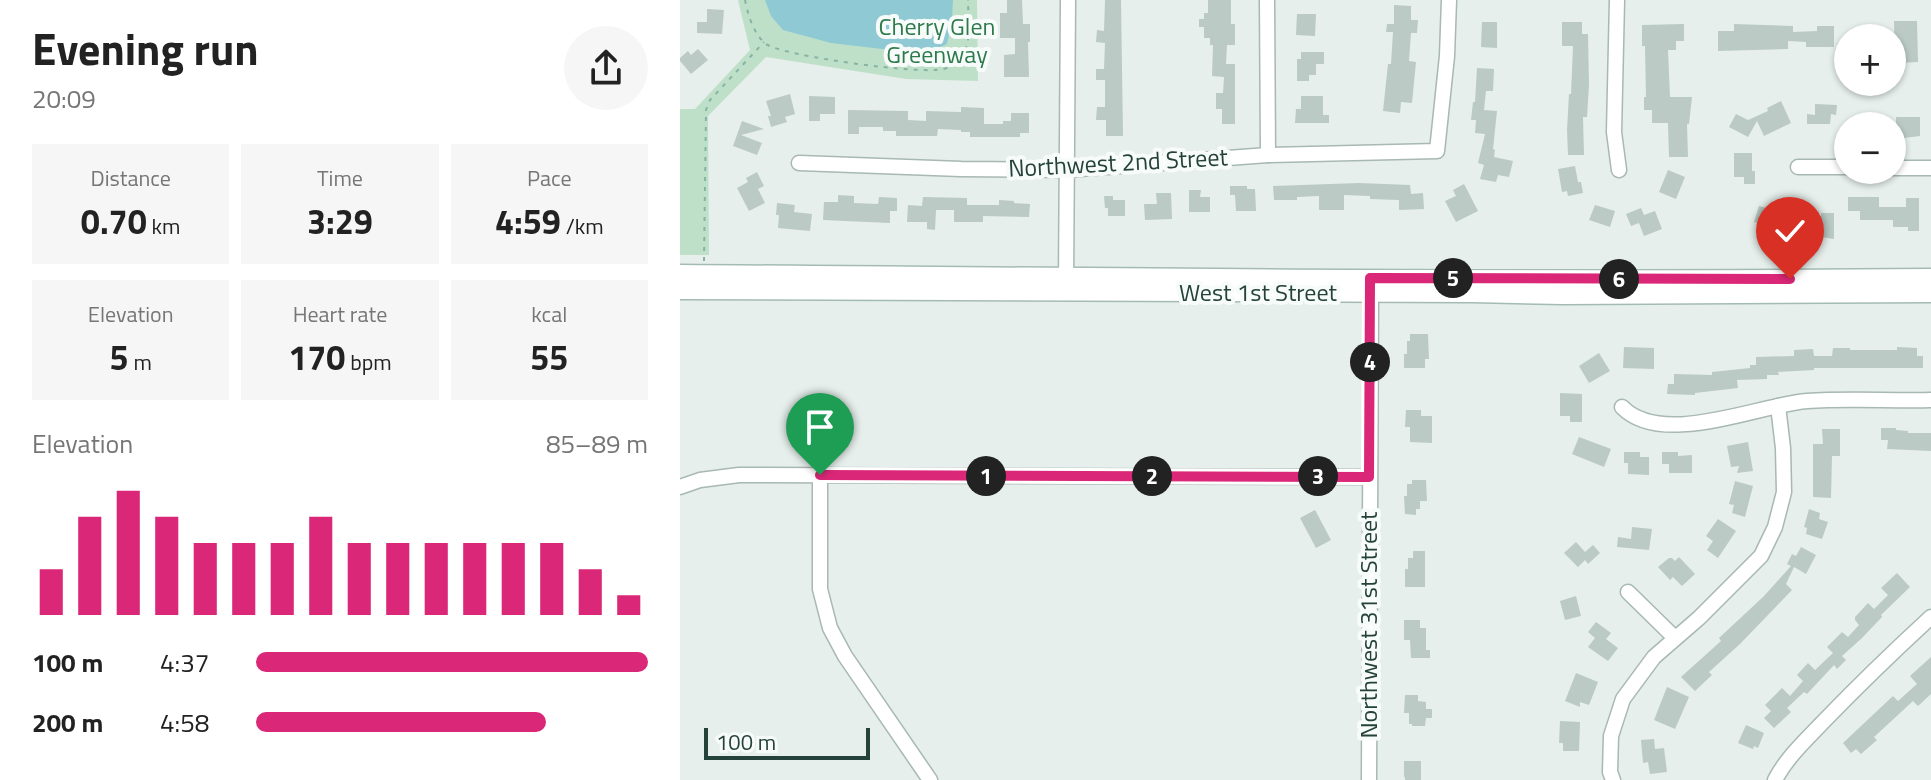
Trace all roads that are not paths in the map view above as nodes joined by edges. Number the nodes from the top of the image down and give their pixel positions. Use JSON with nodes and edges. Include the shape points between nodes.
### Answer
{"nodes":[{"id":1,"x":1068,"y":0,"type":"edge"},
{"id":2,"x":1267,"y":0,"type":"edge"},
{"id":3,"x":1449,"y":0,"type":"edge"},
{"id":4,"x":1617,"y":0,"type":"edge"},
{"id":5,"x":1268,"y":155,"type":"junction"},
{"id":6,"x":799,"y":163,"type":"dead end"},
{"id":7,"x":1798,"y":167,"type":"dead end"},
{"id":8,"x":1834,"y":167,"type":"edge"},
{"id":9,"x":1906,"y":168,"type":"edge"},
{"id":10,"x":1931,"y":168,"type":"edge"},
{"id":11,"x":1066,"y":170,"type":"junction"},
{"id":12,"x":1619,"y":170,"type":"dead end"},
{"id":13,"x":680,"y":274,"type":"edge"},
{"id":14,"x":1931,"y":278,"type":"edge"},
{"id":15,"x":1066,"y":285,"type":"junction"},
{"id":16,"x":1371,"y":286,"type":"junction"},
{"id":17,"x":680,"y":290,"type":"edge"},
{"id":18,"x":1931,"y":293,"type":"edge"},
{"id":19,"x":1931,"y":400,"type":"edge"},
{"id":20,"x":1778,"y":406,"type":"junction"},
{"id":21,"x":1622,"y":407,"type":"dead end"},
{"id":22,"x":820,"y":475,"type":"junction"},
{"id":23,"x":1369,"y":477,"type":"junction"},
{"id":24,"x":680,"y":487,"type":"edge"},
{"id":25,"x":1628,"y":592,"type":"dead end"},
{"id":26,"x":1931,"y":617,"type":"edge"},
{"id":27,"x":1675,"y":638,"type":"junction"},
{"id":28,"x":930,"y":780,"type":"edge"},
{"id":29,"x":1369,"y":780,"type":"edge"},
{"id":30,"x":1613,"y":780,"type":"edge"},
{"id":31,"x":1775,"y":780,"type":"edge"}],
"edges":[{"from":1,"to":11,"type":"street"},
{"from":2,"to":5,"type":"street"},
{"from":3,"to":5,"type":"street","name":"Northwest 2nd Street","via":[[1437,151]]},
{"from":4,"to":12,"type":"street","via":[[1614,132]]},
{"from":5,"to":11,"type":"street","name":"Northwest 2nd Street"},
{"from":6,"to":11,"type":"street","name":"Northwest 2nd Street"},
{"from":7,"to":8,"type":"street"},
{"from":9,"to":10,"type":"street"},
{"from":11,"to":15,"type":"street"},
{"from":13,"to":15,"type":"main road","name":"West 1st Street"},
{"from":14,"to":16,"type":"main road","name":"West 1st Street"},
{"from":15,"to":16,"type":"main road","name":"West 1st Street"},
{"from":15,"to":17,"type":"main road","name":"West 1st Street"},
{"from":16,"to":18,"type":"main road","name":"West 1st Street","via":[[1577,295]]},
{"from":16,"to":23,"type":"street","name":"Northwest 31st Street"},
{"from":19,"to":20,"type":"street","via":[[1828,400]]},
{"from":20,"to":21,"type":"street","via":[[1665,425],[1643,422]]},
{"from":20,"to":27,"type":"street","via":[[1784,492],[1775,527],[1761,556]]},
{"from":22,"to":23,"type":"street"},
{"from":22,"to":24,"type":"street","via":[[721,476]]},
{"from":22,"to":28,"type":"street","via":[[820,589],[830,628]]},
{"from":23,"to":29,"type":"street","name":"Northwest 31st Street"},
{"from":25,"to":27,"type":"street"},
{"from":26,"to":31,"type":"street","via":[[1827,718]]},
{"from":27,"to":30,"type":"street","via":[[1623,699],[1611,736]]}]}
